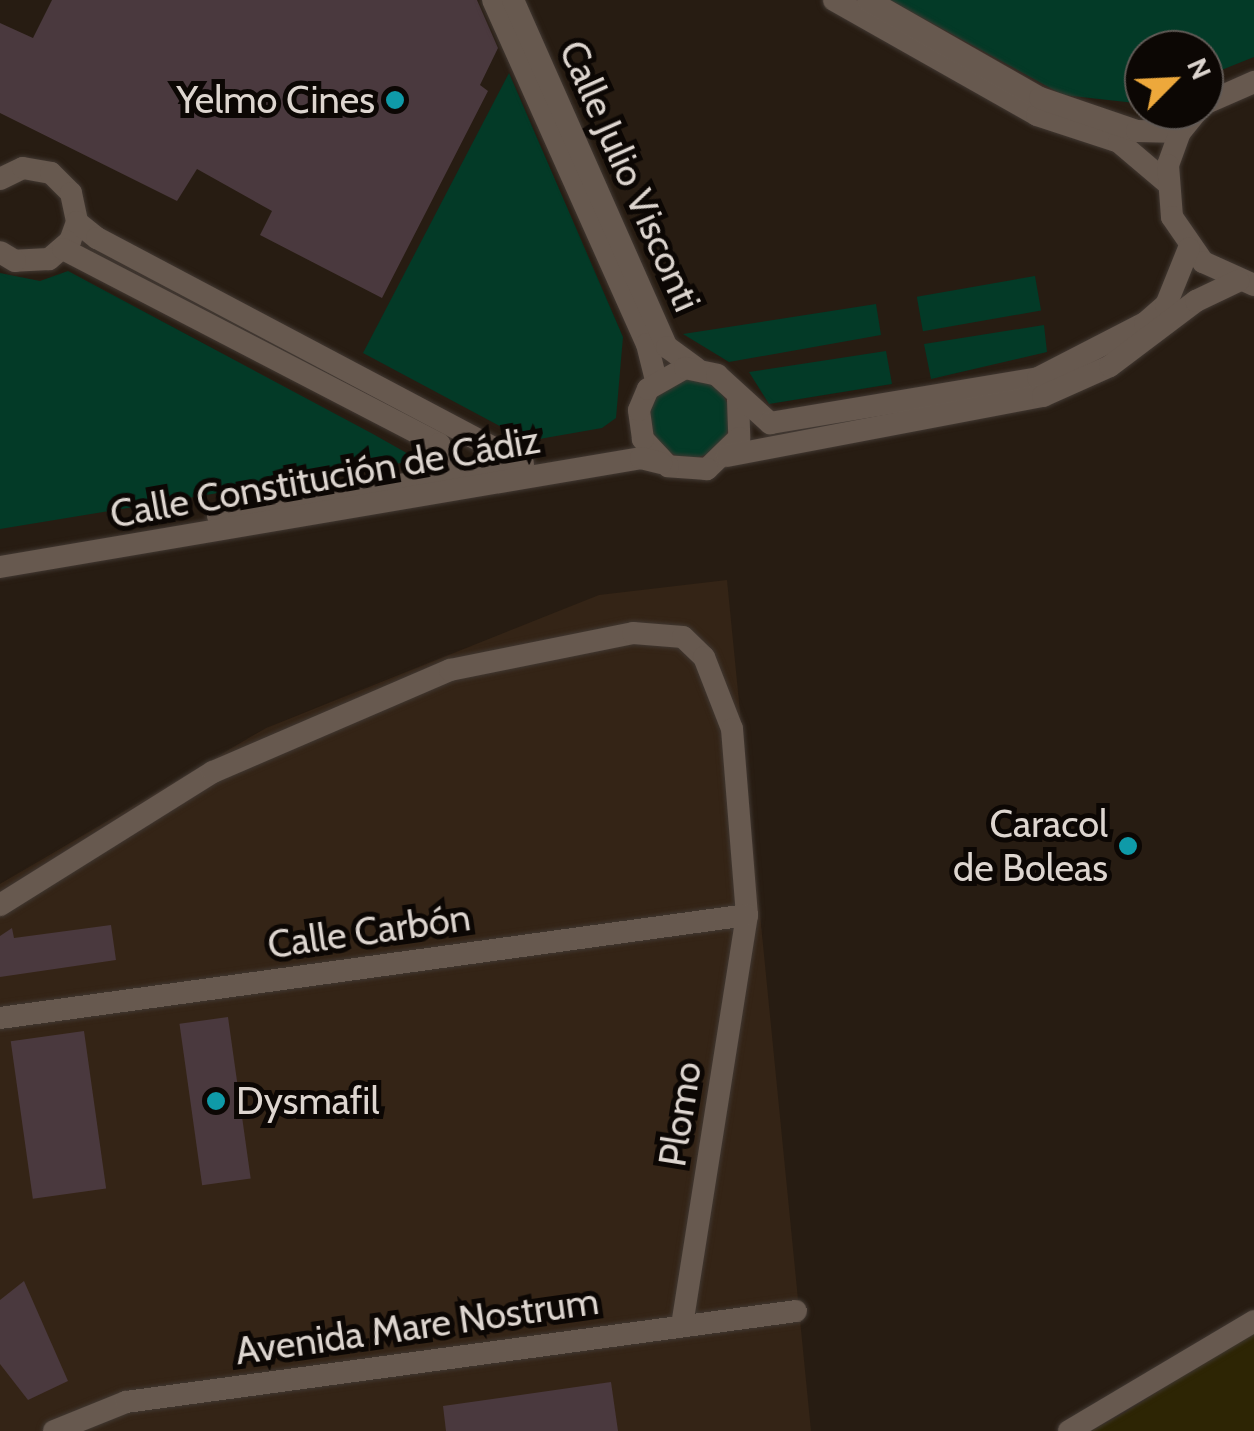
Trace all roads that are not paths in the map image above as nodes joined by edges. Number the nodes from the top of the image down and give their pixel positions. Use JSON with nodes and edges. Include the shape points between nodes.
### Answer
{"nodes":[{"id":1,"x":493,"y":0,"type":"edge"},
{"id":2,"x":513,"y":0,"type":"edge"},
{"id":3,"x":834,"y":0,"type":"edge"},
{"id":4,"x":868,"y":0,"type":"edge"},
{"id":5,"x":1254,"y":82,"type":"edge"},
{"id":6,"x":1224,"y":95,"type":"edge"},
{"id":7,"x":1180,"y":132,"type":"joint"},
{"id":8,"x":0,"y":179,"type":"edge"},
{"id":9,"x":1166,"y":182,"type":"junction"},
{"id":10,"x":77,"y":222,"type":"junction"},
{"id":11,"x":1189,"y":248,"type":"junction"},
{"id":12,"x":64,"y":249,"type":"junction"},
{"id":13,"x":0,"y":252,"type":"edge"},
{"id":14,"x":1246,"y":283,"type":"edge"},
{"id":15,"x":696,"y":368,"type":"junction"},
{"id":16,"x":656,"y":381,"type":"junction"},
{"id":17,"x":738,"y":400,"type":"junction"},
{"id":18,"x":640,"y":432,"type":"junction"},
{"id":19,"x":727,"y":456,"type":"junction"},
{"id":20,"x":661,"y":463,"type":"junction"},
{"id":21,"x":522,"y":464,"type":"junction"},
{"id":22,"x":459,"y":482,"type":"junction"},
{"id":23,"x":0,"y":552,"type":"edge"},
{"id":24,"x":0,"y":568,"type":"edge"},
{"id":25,"x":0,"y":905,"type":"edge"},
{"id":26,"x":747,"y":914,"type":"junction"},
{"id":27,"x":0,"y":1018,"type":"edge"},
{"id":28,"x":796,"y":1311,"type":"dead end"},
{"id":29,"x":1254,"y":1321,"type":"edge"},
{"id":30,"x":682,"y":1324,"type":"junction"},
{"id":31,"x":54,"y":1431,"type":"edge"},
{"id":32,"x":1069,"y":1431,"type":"edge"}],
"edges":[{"from":1,"to":16,"type":"street","name":"Calle Julio Visconti","via":[[648,344]]},
{"from":2,"to":15,"type":"street","name":"Calle Julio Visconti","via":[[667,347]]},
{"from":3,"to":9,"type":"street","via":[[1037,115],[1119,142]]},
{"from":4,"to":7,"type":"street","via":[[1040,98],[1136,131]]},
{"from":5,"to":6,"type":"street"},
{"from":7,"to":9,"type":"street"},
{"from":8,"to":10,"type":"street","via":[[22,168],[51,173],[72,193]]},
{"from":9,"to":11,"type":"street","via":[[1172,217]]},
{"from":10,"to":12,"type":"street"},
{"from":10,"to":21,"type":"street"},
{"from":11,"to":14,"type":"street"},
{"from":11,"to":17,"type":"street","via":[[1166,304],[1145,323],[1038,378],[770,423]]},
{"from":12,"to":13,"type":"street","via":[[32,263]]},
{"from":12,"to":22,"type":"street","via":[[439,444]]},
{"from":14,"to":19,"type":"street","via":[[1196,301],[1110,366],[1043,396]]},
{"from":15,"to":16,"type":"street"},
{"from":15,"to":17,"type":"street","via":[[717,375]]},
{"from":16,"to":18,"type":"street","via":[[643,399]]},
{"from":17,"to":19,"type":"street","via":[[742,426]]},
{"from":18,"to":20,"type":"street"},
{"from":18,"to":21,"type":"street","name":"Calle Constitución de Cádiz","via":[[615,447]]},
{"from":19,"to":20,"type":"street","via":[[691,472]]},
{"from":20,"to":22,"type":"street","name":"Calle Constitución de Cádiz","via":[[640,458]]},
{"from":21,"to":22,"type":"street","name":"Calle Constitución de Cádiz"},
{"from":22,"to":23,"type":"street","name":"Calle Constitución de Cádiz"},
{"from":22,"to":24,"type":"street","name":"Calle Constitución de Cádiz"},
{"from":25,"to":26,"type":"street","name":"Plomo","via":[[213,772],[450,670],[632,633],[668,633],[704,657],[729,714]]},
{"from":26,"to":27,"type":"street","name":"Calle Carbón"},
{"from":26,"to":30,"type":"street","name":"Plomo"},
{"from":28,"to":30,"type":"street","name":"Avenida Mare Nostrum"},
{"from":29,"to":32,"type":"street"},
{"from":30,"to":31,"type":"street","name":"Avenida Mare Nostrum","via":[[126,1402]]}]}
